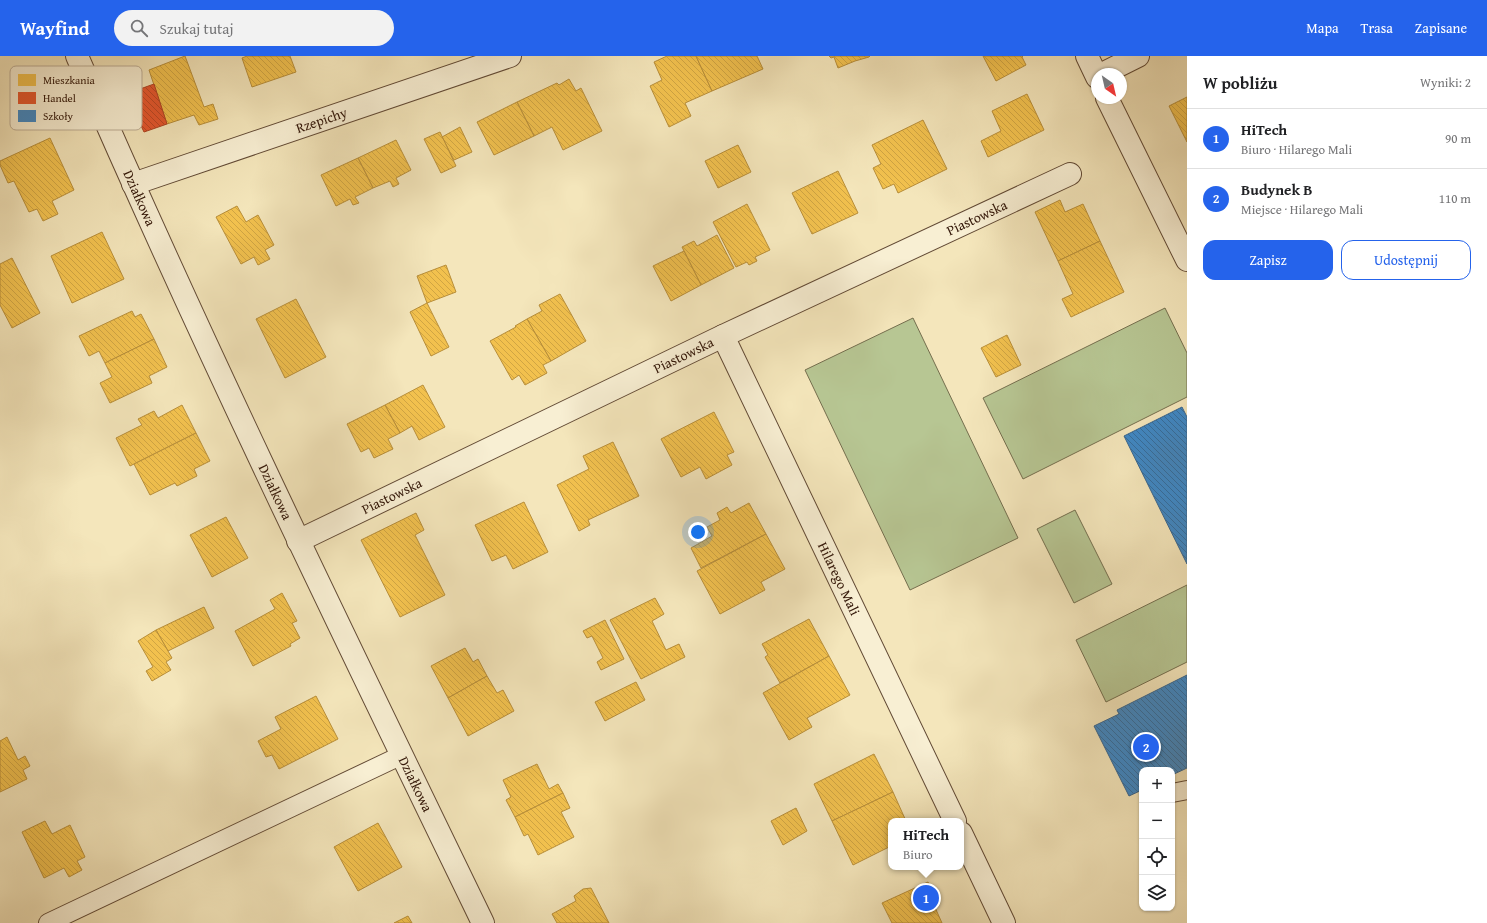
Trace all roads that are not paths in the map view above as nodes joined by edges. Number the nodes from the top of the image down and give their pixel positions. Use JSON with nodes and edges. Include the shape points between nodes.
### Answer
{"nodes":[{"id":1,"x":78,"y":56,"type":"edge"},
{"id":2,"x":510,"y":56,"type":"edge"},
{"id":3,"x":1087,"y":56,"type":"edge"},
{"id":4,"x":1138,"y":56,"type":"edge"},
{"id":5,"x":82,"y":66,"type":"edge"},
{"id":6,"x":1093,"y":68,"type":"edge"},
{"id":7,"x":1114,"y":68,"type":"edge"},
{"id":8,"x":1110,"y":104,"type":"edge"},
{"id":9,"x":110,"y":130,"type":"edge"},
{"id":10,"x":1070,"y":174,"type":"dead end"},
{"id":11,"x":133,"y":184,"type":"junction"},
{"id":12,"x":1187,"y":260,"type":"edge"},
{"id":13,"x":724,"y":336,"type":"junction"},
{"id":14,"x":298,"y":541,"type":"junction"},
{"id":15,"x":402,"y":755,"type":"junction"},
{"id":16,"x":1187,"y":790,"type":"edge"},
{"id":17,"x":1175,"y":792,"type":"edge"},
{"id":18,"x":954,"y":818,"type":"edge"},
{"id":19,"x":964,"y":839,"type":"edge"},
{"id":20,"x":48,"y":923,"type":"edge"},
{"id":21,"x":483,"y":923,"type":"edge"},
{"id":22,"x":1004,"y":923,"type":"edge"}],
"edges":[{"from":1,"to":5,"type":"street","name":"Działkowa"},
{"from":2,"to":11,"type":"street","name":"Rzepichy"},
{"from":3,"to":6,"type":"street"},
{"from":4,"to":7,"type":"street"},
{"from":8,"to":12,"type":"street"},
{"from":9,"to":11,"type":"street","name":"Działkowa"},
{"from":10,"to":13,"type":"street","name":"Piastowska"},
{"from":11,"to":14,"type":"street","name":"Działkowa"},
{"from":13,"to":14,"type":"street","name":"Piastowska"},
{"from":13,"to":18,"type":"street","name":"Hilarego Mali"},
{"from":14,"to":15,"type":"street","name":"Działkowa"},
{"from":15,"to":20,"type":"lane"},
{"from":15,"to":21,"type":"street","name":"Działkowa"},
{"from":16,"to":17,"type":"lane"},
{"from":19,"to":22,"type":"street"}]}
